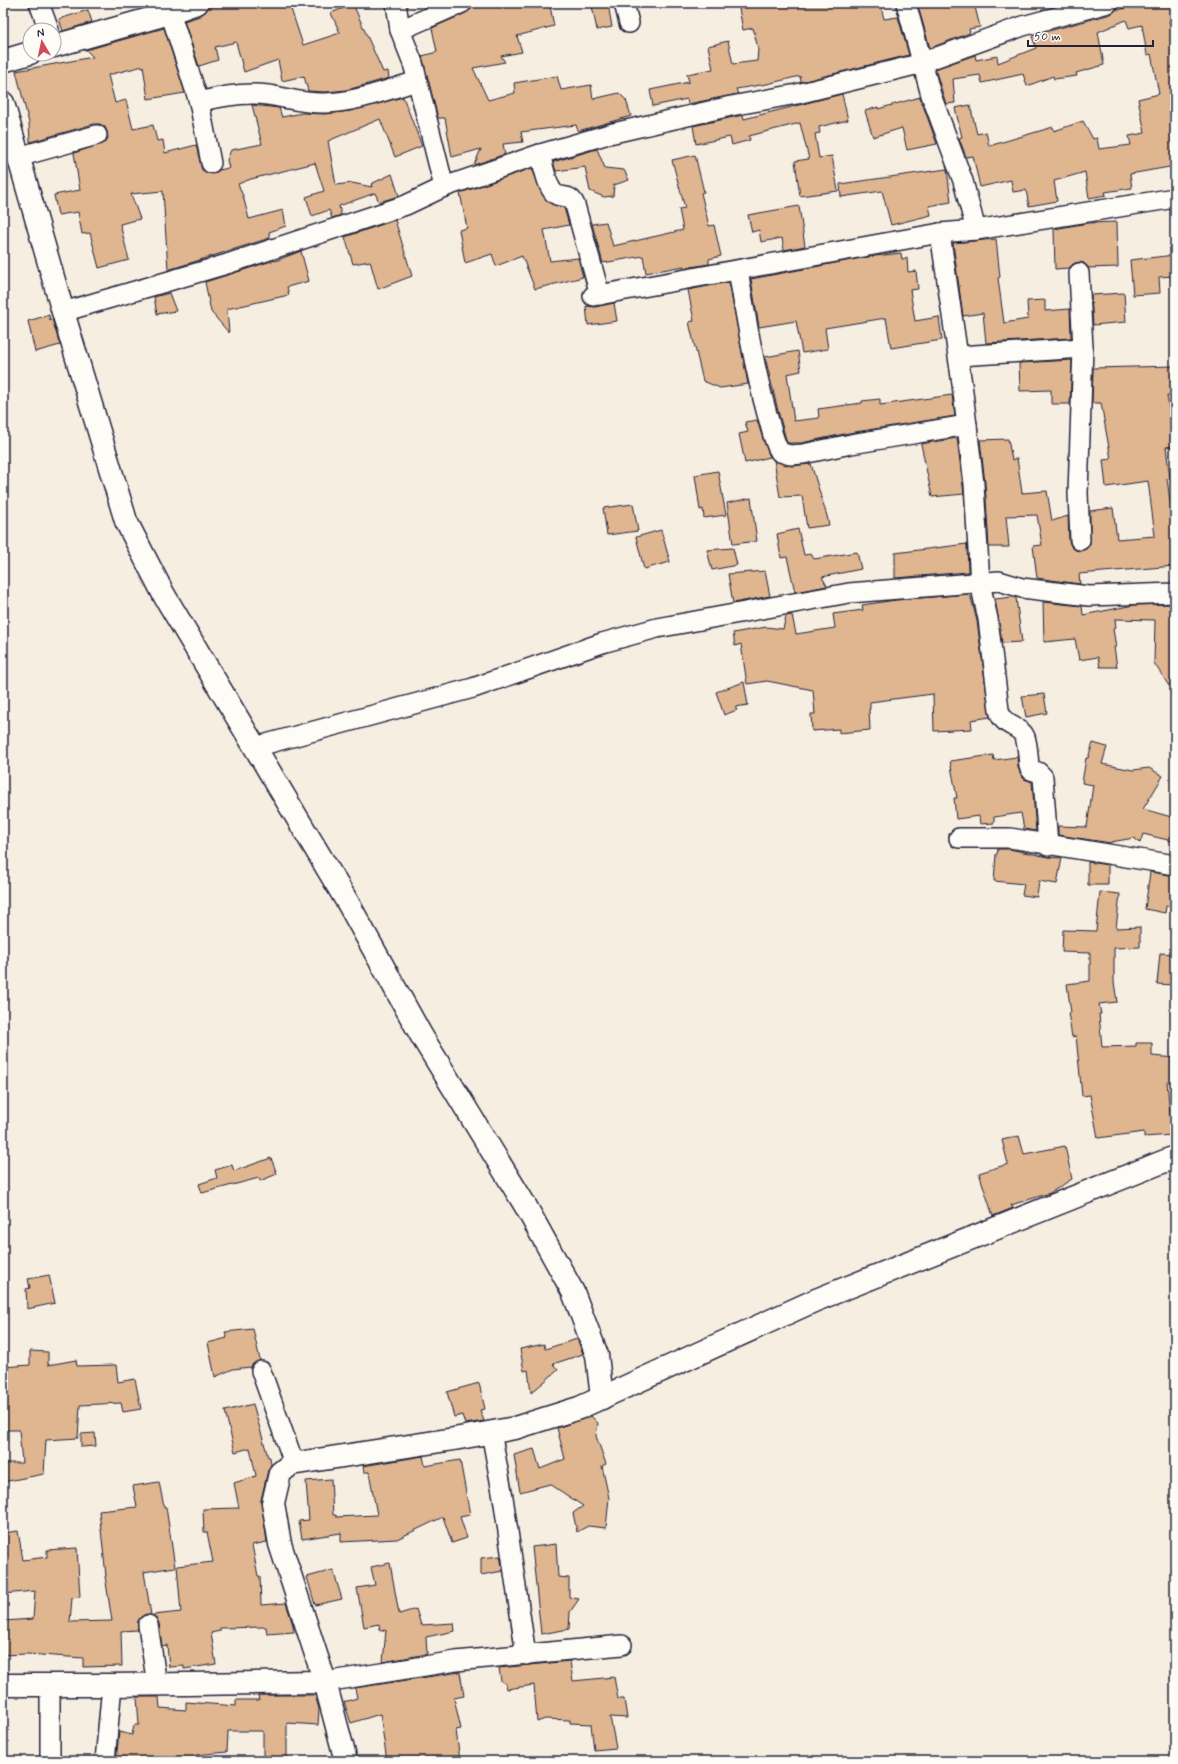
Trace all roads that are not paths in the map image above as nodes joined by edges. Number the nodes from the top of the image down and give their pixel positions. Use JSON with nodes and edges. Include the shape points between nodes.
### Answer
{"nodes":[{"id":1,"x":39,"y":3,"type":"edge"},
{"id":2,"x":197,"y":3,"type":"edge"},
{"id":3,"x":396,"y":3,"type":"edge"},
{"id":4,"x":462,"y":3,"type":"edge"},
{"id":5,"x":624,"y":3,"type":"edge"},
{"id":6,"x":906,"y":3,"type":"edge"},
{"id":7,"x":1108,"y":3,"type":"edge"},
{"id":8,"x":164,"y":10,"type":"edge"},
{"id":9,"x":45,"y":22,"type":"edge"},
{"id":10,"x":628,"y":23,"type":"dead end"},
{"id":11,"x":400,"y":30,"type":"junction"},
{"id":12,"x":62,"y":43,"type":"edge"},
{"id":13,"x":22,"y":55,"type":"edge"},
{"id":14,"x":3,"y":61,"type":"edge"},
{"id":15,"x":923,"y":62,"type":"junction"},
{"id":16,"x":417,"y":81,"type":"junction"},
{"id":17,"x":199,"y":102,"type":"junction"},
{"id":18,"x":3,"y":103,"type":"edge"},
{"id":19,"x":97,"y":135,"type":"dead end"},
{"id":20,"x":540,"y":154,"type":"junction"},
{"id":21,"x":18,"y":157,"type":"junction"},
{"id":22,"x":211,"y":163,"type":"dead end"},
{"id":23,"x":444,"y":187,"type":"junction"},
{"id":24,"x":1175,"y":198,"type":"edge"},
{"id":25,"x":976,"y":230,"type":"junction"},
{"id":26,"x":940,"y":234,"type":"junction"},
{"id":27,"x":738,"y":270,"type":"junction"},
{"id":28,"x":1079,"y":273,"type":"dead end"},
{"id":29,"x":63,"y":312,"type":"junction"},
{"id":30,"x":1083,"y":348,"type":"junction"},
{"id":31,"x":958,"y":356,"type":"junction"},
{"id":32,"x":967,"y":425,"type":"junction"},
{"id":33,"x":1080,"y":540,"type":"dead end"},
{"id":34,"x":980,"y":583,"type":"junction"},
{"id":35,"x":1175,"y":593,"type":"edge"},
{"id":36,"x":255,"y":747,"type":"junction"},
{"id":37,"x":959,"y":838,"type":"dead end"},
{"id":38,"x":1048,"y":846,"type":"junction"},
{"id":39,"x":1175,"y":865,"type":"edge"},
{"id":40,"x":1175,"y":1157,"type":"edge"},
{"id":41,"x":261,"y":1371,"type":"dead end"},
{"id":42,"x":593,"y":1402,"type":"junction"},
{"id":43,"x":491,"y":1432,"type":"junction"},
{"id":44,"x":294,"y":1463,"type":"junction"},
{"id":45,"x":148,"y":1626,"type":"dead end"},
{"id":46,"x":622,"y":1645,"type":"dead end"},
{"id":47,"x":526,"y":1655,"type":"junction"},
{"id":48,"x":326,"y":1682,"type":"junction"},
{"id":49,"x":3,"y":1685,"type":"edge"},
{"id":50,"x":50,"y":1685,"type":"junction"},
{"id":51,"x":112,"y":1685,"type":"junction"},
{"id":52,"x":157,"y":1685,"type":"junction"},
{"id":53,"x":50,"y":1760,"type":"edge"},
{"id":54,"x":104,"y":1761,"type":"edge"},
{"id":55,"x":346,"y":1761,"type":"edge"}],
"edges":[{"from":1,"to":9,"type":"street"},
{"from":2,"to":8,"type":"street"},
{"from":3,"to":11,"type":"street"},
{"from":4,"to":11,"type":"street"},
{"from":5,"to":10,"type":"street"},
{"from":6,"to":15,"type":"street"},
{"from":7,"to":15,"type":"street","via":[[1023,26]]},
{"from":8,"to":12,"type":"street"},
{"from":8,"to":17,"type":"street"},
{"from":11,"to":16,"type":"street"},
{"from":13,"to":14,"type":"street"},
{"from":15,"to":20,"type":"street","via":[[797,94],[730,106],[616,132]]},
{"from":15,"to":25,"type":"street","via":[[931,95],[963,181]]},
{"from":16,"to":17,"type":"street","via":[[352,101],[325,104],[248,94],[227,95]]},
{"from":16,"to":23,"type":"street"},
{"from":17,"to":22,"type":"street"},
{"from":18,"to":21,"type":"street"},
{"from":19,"to":21,"type":"street"},
{"from":20,"to":23,"type":"street"},
{"from":20,"to":27,"type":"street","via":[[550,188],[556,194],[568,197],[575,205],[596,295]]},
{"from":21,"to":29,"type":"street"},
{"from":23,"to":29,"type":"street","via":[[406,205],[227,264]]},
{"from":24,"to":25,"type":"street"},
{"from":25,"to":26,"type":"street"},
{"from":26,"to":27,"type":"street"},
{"from":26,"to":31,"type":"street"},
{"from":27,"to":32,"type":"street","via":[[764,401],[780,452],[790,455],[803,454]]},
{"from":28,"to":30,"type":"street"},
{"from":29,"to":36,"type":"street","via":[[126,521],[164,594]]},
{"from":30,"to":31,"type":"street"},
{"from":30,"to":33,"type":"street","via":[[1078,493]]},
{"from":31,"to":32,"type":"street"},
{"from":32,"to":34,"type":"street","via":[[974,484]]},
{"from":34,"to":35,"type":"street","via":[[999,581],[1022,588],[1089,596]]},
{"from":34,"to":36,"type":"street","via":[[849,593],[657,628],[602,643],[473,688]]},
{"from":34,"to":38,"type":"street","via":[[988,619],[1000,716],[1024,736],[1028,766],[1043,777]]},
{"from":36,"to":42,"type":"street","via":[[573,1292],[597,1355]]},
{"from":37,"to":38,"type":"street","via":[[1010,838]]},
{"from":38,"to":39,"type":"street"},
{"from":40,"to":42,"type":"street","via":[[816,1300]]},
{"from":41,"to":44,"type":"street"},
{"from":42,"to":43,"type":"street","via":[[514,1428]]},
{"from":43,"to":44,"type":"street"},
{"from":43,"to":47,"type":"street"},
{"from":44,"to":48,"type":"street","via":[[280,1473],[273,1503],[280,1544]]},
{"from":45,"to":52,"type":"street"},
{"from":46,"to":47,"type":"street"},
{"from":47,"to":48,"type":"street","via":[[456,1661]]},
{"from":48,"to":52,"type":"street"},
{"from":48,"to":55,"type":"street"},
{"from":49,"to":50,"type":"street"},
{"from":50,"to":51,"type":"street"},
{"from":50,"to":53,"type":"street"},
{"from":51,"to":52,"type":"street"},
{"from":51,"to":54,"type":"street"}]}
